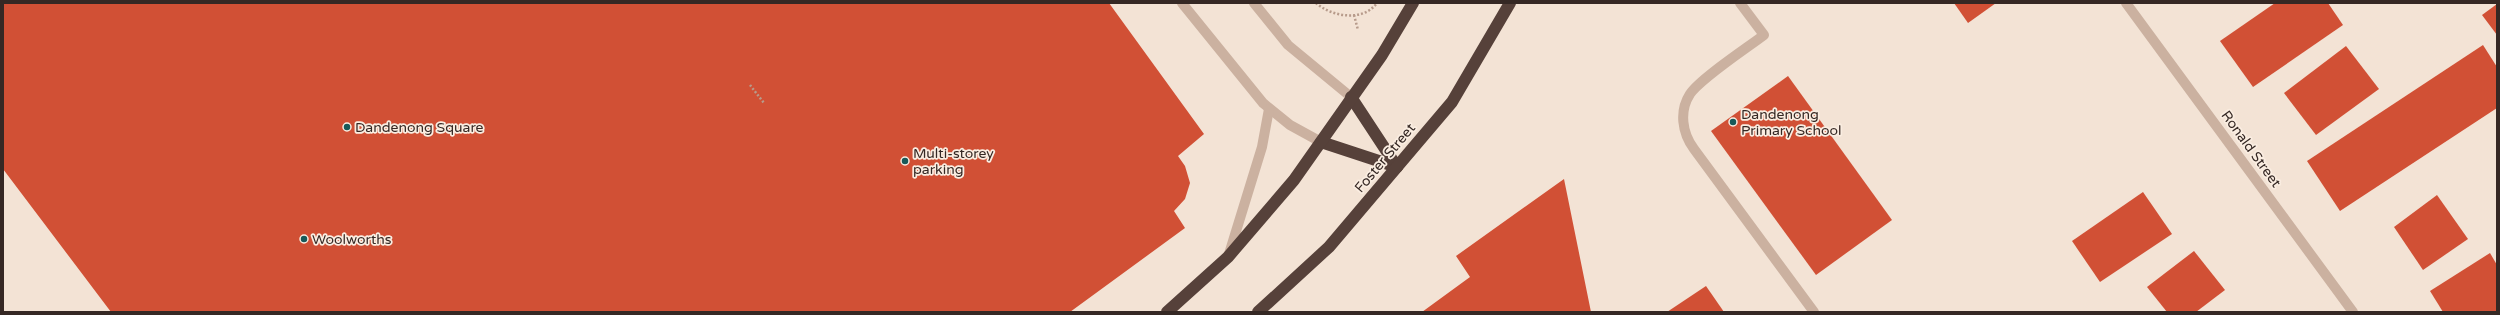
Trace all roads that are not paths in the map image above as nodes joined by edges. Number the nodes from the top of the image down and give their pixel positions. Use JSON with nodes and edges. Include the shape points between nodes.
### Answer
{"nodes":[{"id":1,"x":1182,"y":3,"type":"edge"},
{"id":2,"x":1254,"y":3,"type":"edge"},
{"id":3,"x":1413,"y":3,"type":"edge"},
{"id":4,"x":1510,"y":3,"type":"edge"},
{"id":5,"x":1740,"y":3,"type":"edge"},
{"id":6,"x":2126,"y":3,"type":"edge"},
{"id":7,"x":1351,"y":96,"type":"junction"},
{"id":8,"x":1269,"y":109,"type":"junction"},
{"id":9,"x":1322,"y":142,"type":"junction"},
{"id":10,"x":1397,"y":167,"type":"junction"},
{"id":11,"x":1228,"y":257,"type":"junction"},
{"id":12,"x":1167,"y":312,"type":"edge"},
{"id":13,"x":1258,"y":312,"type":"edge"},
{"id":14,"x":1814,"y":312,"type":"edge"},
{"id":15,"x":2353,"y":312,"type":"edge"}],
"edges":[{"from":1,"to":8,"type":"street"},
{"from":2,"to":7,"type":"street","via":[[1288,45]]},
{"from":3,"to":7,"type":"highway","via":[[1382,55]]},
{"from":4,"to":10,"type":"highway","name":"Foster Street","via":[[1452,102]]},
{"from":5,"to":14,"type":"street","via":[[1764,36],[1692,91],[1685,108],[1684,130],[1690,143]]},
{"from":6,"to":15,"type":"street","name":"Ronald Street"},
{"from":7,"to":9,"type":"highway"},
{"from":7,"to":10,"type":"highway"},
{"from":8,"to":9,"type":"street"},
{"from":8,"to":11,"type":"street","via":[[1262,147]]},
{"from":9,"to":10,"type":"highway"},
{"from":9,"to":11,"type":"highway","via":[[1294,180]]},
{"from":10,"to":13,"type":"highway","name":"Foster Street","via":[[1329,247]]},
{"from":11,"to":12,"type":"highway"}]}
